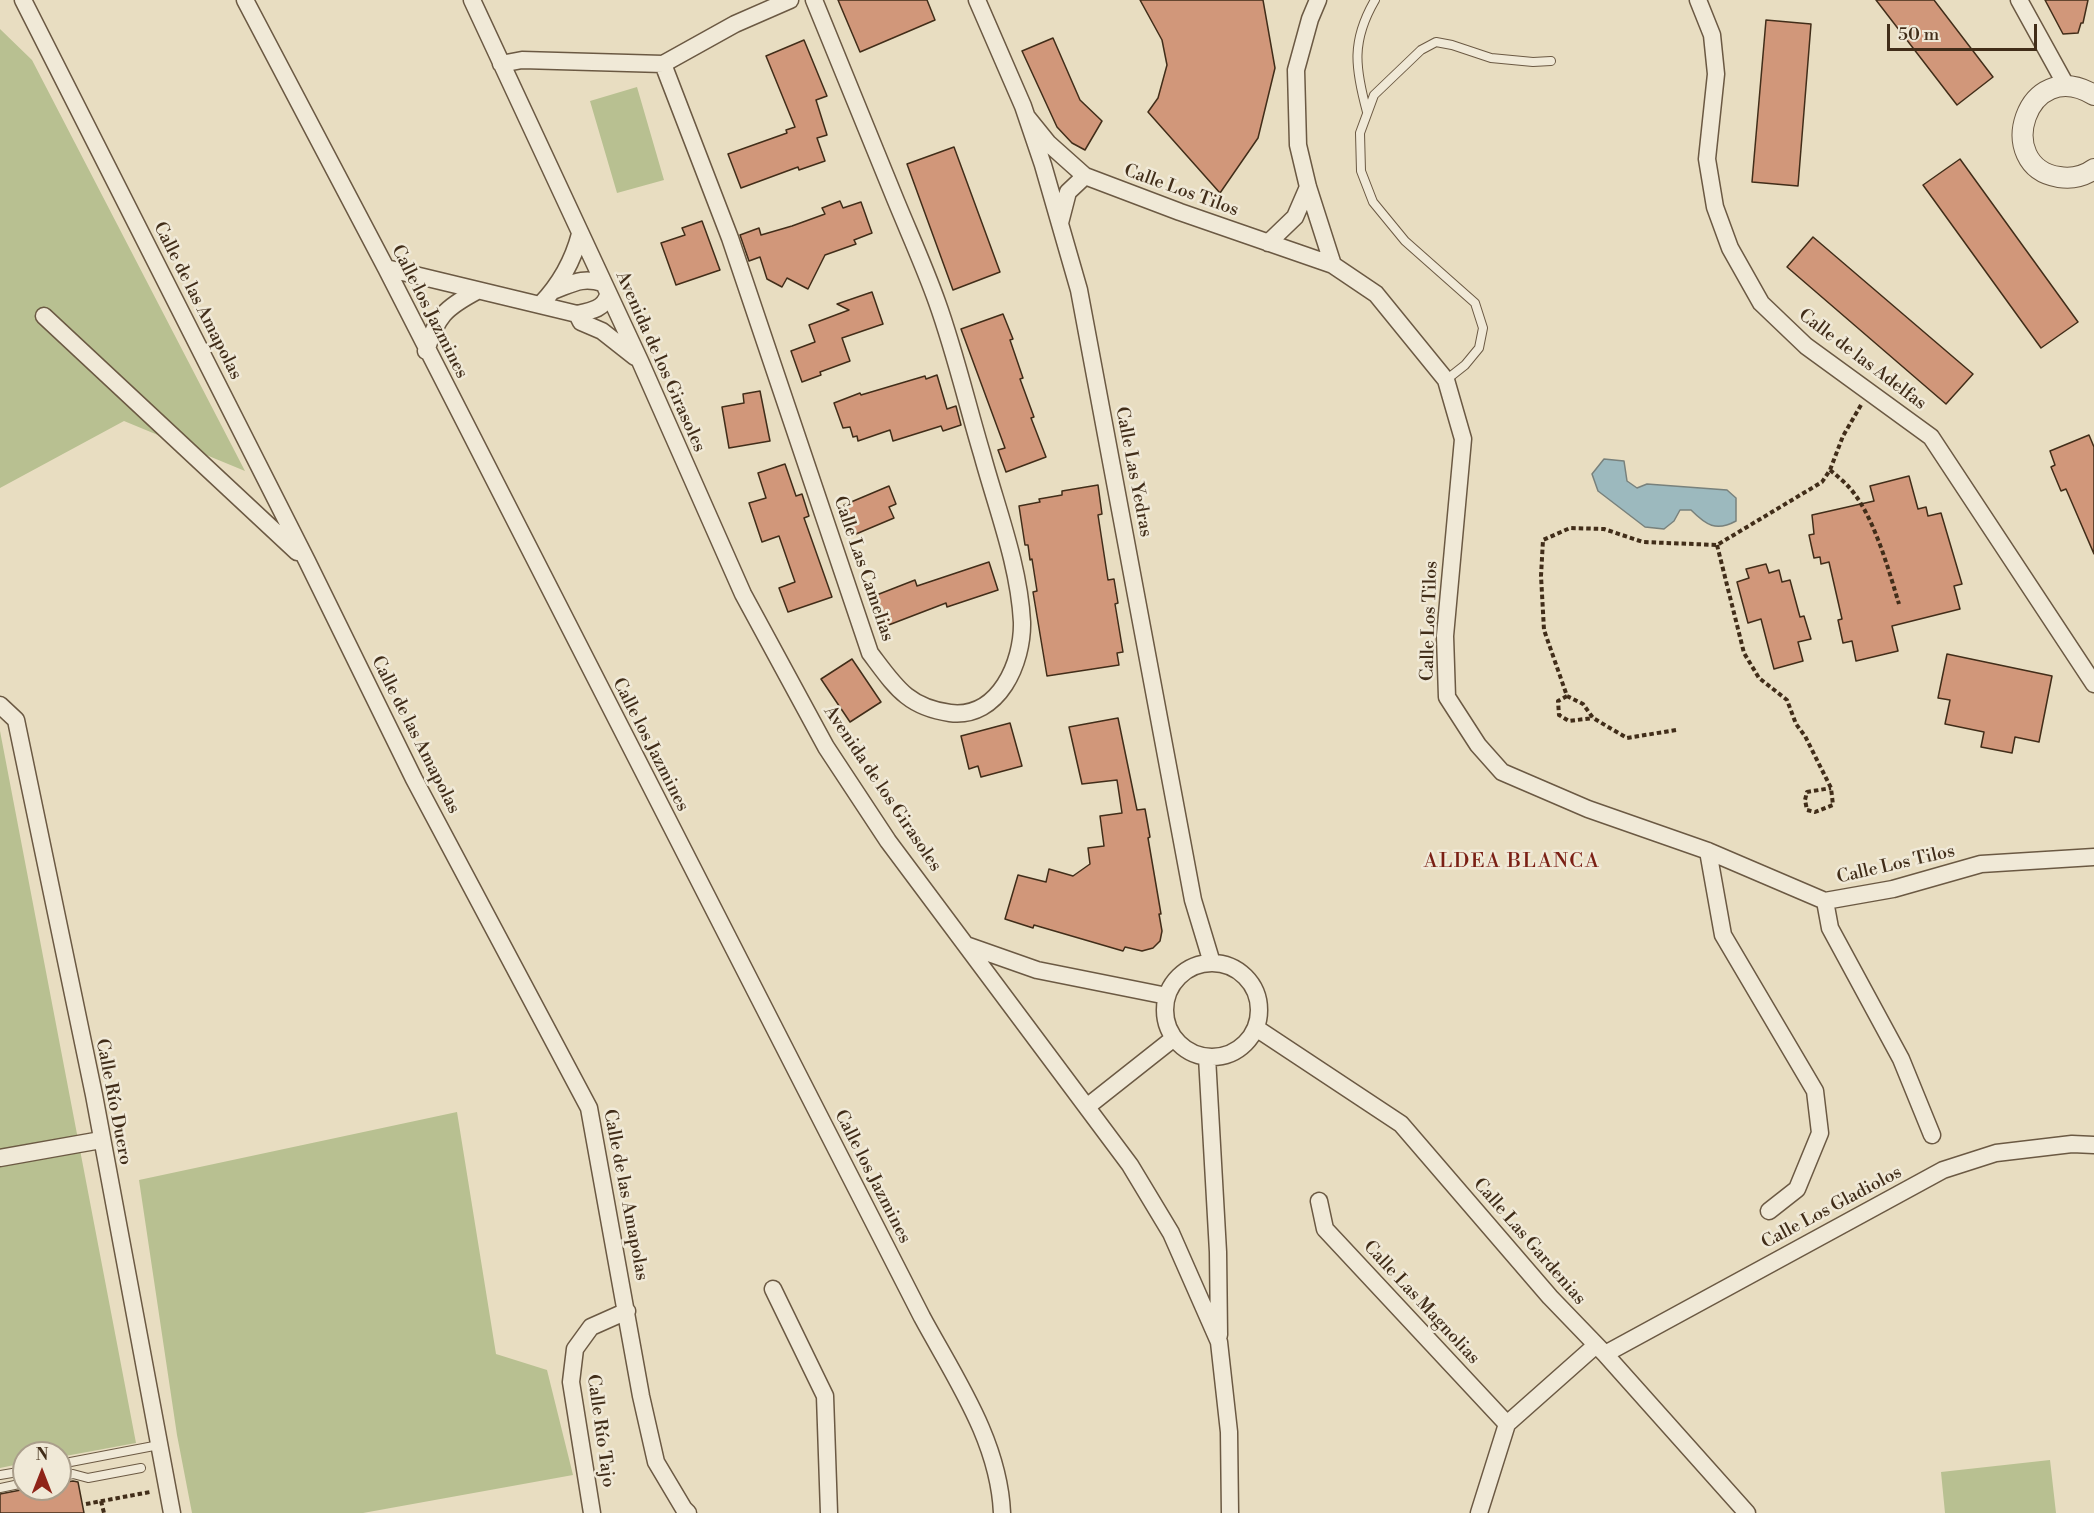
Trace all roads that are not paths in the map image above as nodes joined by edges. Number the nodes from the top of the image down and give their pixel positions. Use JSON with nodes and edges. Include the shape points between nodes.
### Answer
{"nodes":[{"id":1,"x":23,"y":0,"type":"edge"},
{"id":2,"x":245,"y":0,"type":"edge"},
{"id":3,"x":472,"y":0,"type":"edge"},
{"id":4,"x":790,"y":0,"type":"edge"},
{"id":5,"x":814,"y":0,"type":"edge"},
{"id":6,"x":977,"y":0,"type":"edge"},
{"id":7,"x":1318,"y":0,"type":"edge"},
{"id":8,"x":1375,"y":0,"type":"edge"},
{"id":9,"x":1698,"y":0,"type":"edge"},
{"id":10,"x":2019,"y":0,"type":"edge"},
{"id":11,"x":1551,"y":62,"type":"dead end"},
{"id":12,"x":501,"y":64,"type":"junction"},
{"id":13,"x":663,"y":64,"type":"junction"},
{"id":14,"x":2067,"y":87,"type":"junction"},
{"id":15,"x":2092,"y":87,"type":"edge"},
{"id":16,"x":1367,"y":113,"type":"junction"},
{"id":17,"x":1027,"y":117,"type":"junction"},
{"id":18,"x":1085,"y":176,"type":"junction"},
{"id":19,"x":2092,"y":176,"type":"edge"},
{"id":20,"x":1308,"y":187,"type":"junction"},
{"id":21,"x":1060,"y":224,"type":"junction"},
{"id":22,"x":580,"y":234,"type":"junction"},
{"id":23,"x":1268,"y":243,"type":"junction"},
{"id":24,"x":1333,"y":266,"type":"junction"},
{"id":25,"x":386,"y":268,"type":"junction"},
{"id":26,"x":606,"y":289,"type":"junction"},
{"id":27,"x":555,"y":290,"type":"junction"},
{"id":28,"x":477,"y":291,"type":"junction"},
{"id":29,"x":541,"y":304,"type":"junction"},
{"id":30,"x":577,"y":314,"type":"junction"},
{"id":31,"x":44,"y":316,"type":"dead end"},
{"id":32,"x":426,"y":351,"type":"junction"},
{"id":33,"x":640,"y":361,"type":"junction"},
{"id":34,"x":1446,"y":380,"type":"junction"},
{"id":35,"x":307,"y":561,"type":"junction"},
{"id":36,"x":2094,"y":684,"type":"edge"},
{"id":37,"x":0,"y":705,"type":"edge"},
{"id":38,"x":1708,"y":851,"type":"junction"},
{"id":39,"x":2094,"y":857,"type":"edge"},
{"id":40,"x":1825,"y":901,"type":"junction"},
{"id":41,"x":966,"y":945,"type":"junction"},
{"id":42,"x":1212,"y":963,"type":"junction"},
{"id":43,"x":1167,"y":996,"type":"junction"},
{"id":44,"x":1256,"y":1028,"type":"junction"},
{"id":45,"x":1174,"y":1038,"type":"junction"},
{"id":46,"x":1207,"y":1057,"type":"junction"},
{"id":47,"x":1088,"y":1106,"type":"junction"},
{"id":48,"x":1932,"y":1135,"type":"dead end"},
{"id":49,"x":101,"y":1140,"type":"junction"},
{"id":50,"x":2094,"y":1145,"type":"edge"},
{"id":51,"x":0,"y":1158,"type":"edge"},
{"id":52,"x":1319,"y":1201,"type":"dead end"},
{"id":53,"x":1769,"y":1211,"type":"dead end"},
{"id":54,"x":773,"y":1289,"type":"dead end"},
{"id":55,"x":627,"y":1311,"type":"junction"},
{"id":56,"x":1219,"y":1342,"type":"junction"},
{"id":57,"x":1600,"y":1350,"type":"junction"},
{"id":58,"x":1507,"y":1424,"type":"junction"},
{"id":59,"x":159,"y":1445,"type":"junction"},
{"id":60,"x":72,"y":1462,"type":"edge"},
{"id":61,"x":141,"y":1468,"type":"dead end"},
{"id":62,"x":72,"y":1474,"type":"edge"},
{"id":63,"x":172,"y":1513,"type":"edge"},
{"id":64,"x":592,"y":1513,"type":"edge"},
{"id":65,"x":688,"y":1513,"type":"edge"},
{"id":66,"x":829,"y":1513,"type":"edge"},
{"id":67,"x":1002,"y":1513,"type":"edge"},
{"id":68,"x":1230,"y":1513,"type":"edge"},
{"id":69,"x":1479,"y":1513,"type":"edge"},
{"id":70,"x":1747,"y":1513,"type":"edge"}],
"edges":[{"from":1,"to":35,"type":"street","name":"Calle de las Amapolas"},
{"from":2,"to":25,"type":"street","name":"Calle los Jazmines"},
{"from":3,"to":12,"type":"street","name":"Avenida de los Girasoles"},
{"from":4,"to":13,"type":"street","via":[[735,24]]},
{"from":5,"to":13,"type":"street","name":"Calle Las Camelias","via":[[938,303],[1013,564],[1022,622],[1019,653],[1005,687],[976,709],[956,714],[914,703],[895,687],[870,653],[730,238]]},
{"from":6,"to":17,"type":"street","name":"Calle Las Yedras"},
{"from":7,"to":20,"type":"street","via":[[1296,70],[1298,145]]},
{"from":8,"to":16,"type":"lane","via":[[1356,52]]},
{"from":9,"to":36,"type":"street","name":"Calle de las Adelfas","via":[[1713,35],[1716,74],[1707,159],[1715,207],[1730,248],[1761,303],[1806,346],[1931,437]]},
{"from":10,"to":14,"type":"street"},
{"from":11,"to":16,"type":"lane","via":[[1491,58],[1436,42],[1420,50],[1374,95]]},
{"from":12,"to":13,"type":"street","via":[[522,60]]},
{"from":12,"to":22,"type":"street","name":"Avenida de los Girasoles"},
{"from":14,"to":15,"type":"street"},
{"from":14,"to":19,"type":"street","via":[[2044,93],[2028,110],[2021,132],[2023,144],[2034,164],[2054,176]]},
{"from":16,"to":34,"type":"lane","via":[[1360,133],[1361,171],[1373,202],[1405,242],[1475,303],[1483,328],[1479,348]]},
{"from":17,"to":18,"type":"street","name":"Calle Los Tilos","via":[[1048,143]]},
{"from":17,"to":21,"type":"street","name":"Calle Las Yedras"},
{"from":18,"to":21,"type":"street","via":[[1068,192]]},
{"from":18,"to":23,"type":"street","name":"Calle Los Tilos"},
{"from":20,"to":23,"type":"street","via":[[1295,217]]},
{"from":20,"to":24,"type":"street"},
{"from":21,"to":42,"type":"street","name":"Calle Las Yedras","via":[[1079,290],[1193,900]]},
{"from":22,"to":26,"type":"street","name":"Avenida de los Girasoles"},
{"from":22,"to":27,"type":"street","via":[[575,254]]},
{"from":23,"to":24,"type":"street","name":"Calle Los Tilos"},
{"from":24,"to":34,"type":"street","name":"Calle Los Tilos","via":[[1376,294]]},
{"from":25,"to":28,"type":"street"},
{"from":25,"to":32,"type":"street","name":"Calle los Jazmines"},
{"from":26,"to":27,"type":"street","via":[[591,279]]},
{"from":26,"to":30,"type":"street","via":[[606,302],[601,307]]},
{"from":26,"to":33,"type":"street","name":"Avenida de los Girasoles"},
{"from":27,"to":29,"type":"street"},
{"from":28,"to":29,"type":"street"},
{"from":28,"to":32,"type":"street","via":[[455,303],[434,325]]},
{"from":29,"to":30,"type":"street"},
{"from":30,"to":33,"type":"street","via":[[581,322],[602,331]]},
{"from":31,"to":35,"type":"street"},
{"from":32,"to":67,"type":"street","name":"Calle los Jazmines","via":[[982,1429],[1001,1488]]},
{"from":33,"to":41,"type":"street","name":"Avenida de los Girasoles","via":[[743,594],[826,747],[888,841]]},
{"from":34,"to":38,"type":"street","name":"Calle Los Tilos","via":[[1463,439],[1445,636],[1447,697],[1478,745],[1502,772],[1588,809]]},
{"from":35,"to":55,"type":"street","name":"Calle de las Amapolas","via":[[414,779],[589,1108]]},
{"from":37,"to":49,"type":"street","name":"Calle Río Duero","via":[[16,720]]},
{"from":38,"to":40,"type":"street","name":"Calle Los Tilos"},
{"from":38,"to":53,"type":"street","via":[[1723,935],[1815,1091],[1820,1133],[1797,1189]]},
{"from":39,"to":40,"type":"street","name":"Calle Los Tilos","via":[[1981,864],[1893,889]]},
{"from":40,"to":48,"type":"street","via":[[1830,928],[1901,1059]]},
{"from":41,"to":43,"type":"street","via":[[1037,970]]},
{"from":41,"to":47,"type":"street","name":"Avenida de los Girasoles"},
{"from":42,"to":43,"type":"street","via":[[1184,972],[1173,982]]},
{"from":42,"to":44,"type":"street","via":[[1230,966],[1246,977],[1256,992]]},
{"from":43,"to":45,"type":"street","via":[[1164,1010]]},
{"from":44,"to":46,"type":"street","via":[[1244,1044],[1227,1054]]},
{"from":44,"to":57,"type":"street","name":"Calle Las Gardenias","via":[[1401,1124],[1550,1298]]},
{"from":45,"to":46,"type":"street","via":[[1189,1051]]},
{"from":45,"to":47,"type":"street"},
{"from":46,"to":56,"type":"street"},
{"from":47,"to":56,"type":"street","name":"Avenida de los Girasoles","via":[[1171,1233]]},
{"from":49,"to":51,"type":"street"},
{"from":49,"to":59,"type":"street","name":"Calle Río Duero"},
{"from":50,"to":57,"type":"street","name":"Calle Los Gladiolos","via":[[1996,1153],[1943,1170]]},
{"from":52,"to":58,"type":"street","name":"Calle Las Magnolias","via":[[1325,1229]]},
{"from":54,"to":66,"type":"street","via":[[825,1396]]},
{"from":55,"to":64,"type":"street","name":"Calle Río Tajo","via":[[591,1327],[575,1349],[571,1382]]},
{"from":55,"to":65,"type":"street","name":"Calle de las Amapolas","via":[[656,1462]]},
{"from":56,"to":68,"type":"street","name":"Avenida de los Girasoles","via":[[1229,1432]]},
{"from":57,"to":58,"type":"street","name":"Calle Los Gladiolos"},
{"from":57,"to":70,"type":"street","name":"Calle Las Gardenias"},
{"from":58,"to":69,"type":"street"},
{"from":59,"to":60,"type":"lane"},
{"from":59,"to":63,"type":"street","name":"Calle Río Duero"},
{"from":61,"to":62,"type":"lane","via":[[88,1478]]}]}
